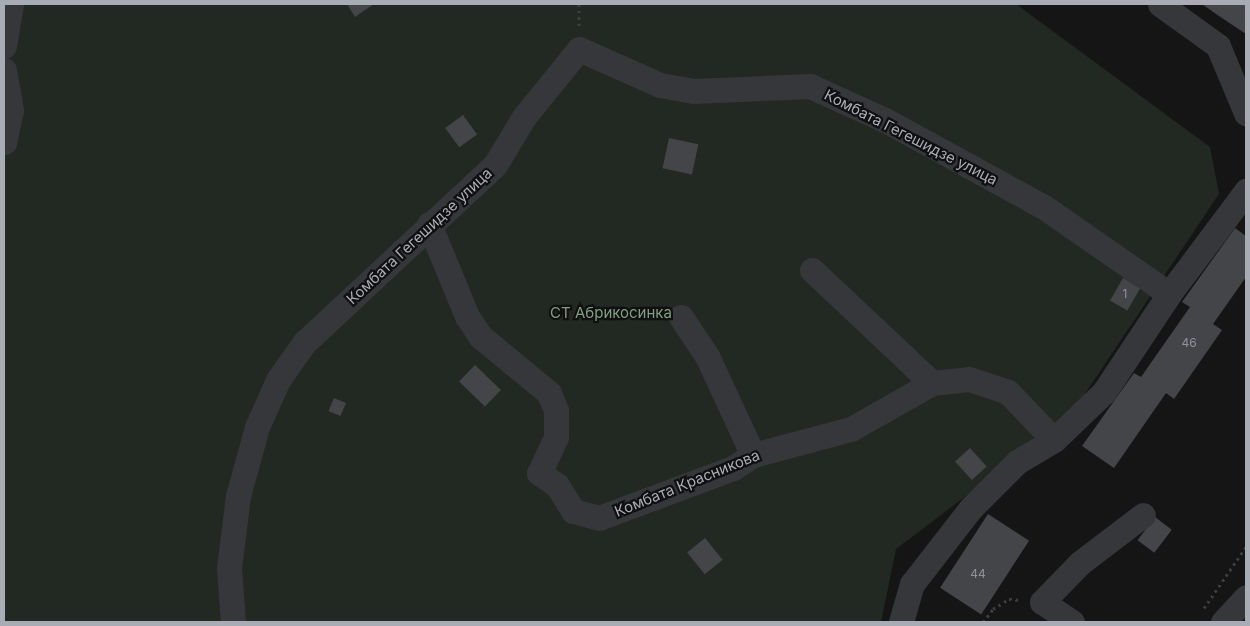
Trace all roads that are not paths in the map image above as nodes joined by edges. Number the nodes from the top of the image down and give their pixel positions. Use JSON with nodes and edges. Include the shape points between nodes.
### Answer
{"nodes":[{"id":1,"x":11,"y":4,"type":"edge"},
{"id":2,"x":1160,"y":4,"type":"edge"},
{"id":3,"x":4,"y":46,"type":"edge"},
{"id":4,"x":4,"y":70,"type":"edge"},
{"id":5,"x":1246,"y":113,"type":"edge"},
{"id":6,"x":4,"y":142,"type":"edge"},
{"id":7,"x":1246,"y":191,"type":"edge"},
{"id":8,"x":429,"y":224,"type":"junction"},
{"id":9,"x":812,"y":270,"type":"dead end"},
{"id":10,"x":1169,"y":294,"type":"junction"},
{"id":11,"x":681,"y":316,"type":"dead end"},
{"id":12,"x":932,"y":383,"type":"junction"},
{"id":13,"x":1054,"y":440,"type":"junction"},
{"id":14,"x":753,"y":455,"type":"junction"},
{"id":15,"x":1143,"y":515,"type":"dead end"},
{"id":16,"x":1246,"y":597,"type":"edge"},
{"id":17,"x":1213,"y":619,"type":"edge"},
{"id":18,"x":233,"y":622,"type":"edge"},
{"id":19,"x":901,"y":622,"type":"edge"},
{"id":20,"x":1072,"y":622,"type":"edge"}],
"edges":[{"from":1,"to":3,"type":"street"},
{"from":2,"to":5,"type":"street","via":[[1218,46]]},
{"from":4,"to":6,"type":"street","via":[[11,110]]},
{"from":7,"to":10,"type":"street"},
{"from":8,"to":10,"type":"street","name":"Комбата Гегешидзе улица","via":[[495,165],[524,117],[579,49],[660,85],[694,91],[810,86],[885,120],[1044,207]]},
{"from":8,"to":14,"type":"street","name":"Комбата Красникова","via":[[467,316],[480,336],[549,393],[556,410],[556,437],[539,472],[557,485],[574,511],[599,518],[732,468]]},
{"from":8,"to":18,"type":"street","name":"Комбата Гегешидзе улица","via":[[304,343],[278,380],[257,427],[238,496],[229,568]]},
{"from":9,"to":12,"type":"street"},
{"from":10,"to":13,"type":"street","via":[[1104,392]]},
{"from":11,"to":14,"type":"street","via":[[707,356]]},
{"from":12,"to":13,"type":"street","name":"Комбата Красникова","via":[[969,379],[1008,392]]},
{"from":12,"to":14,"type":"street","name":"Комбата Красникова","via":[[851,429]]},
{"from":13,"to":19,"type":"street","via":[[1017,462],[971,508],[912,584]]},
{"from":15,"to":20,"type":"street","via":[[1080,563],[1042,602]]},
{"from":16,"to":17,"type":"street"}]}
